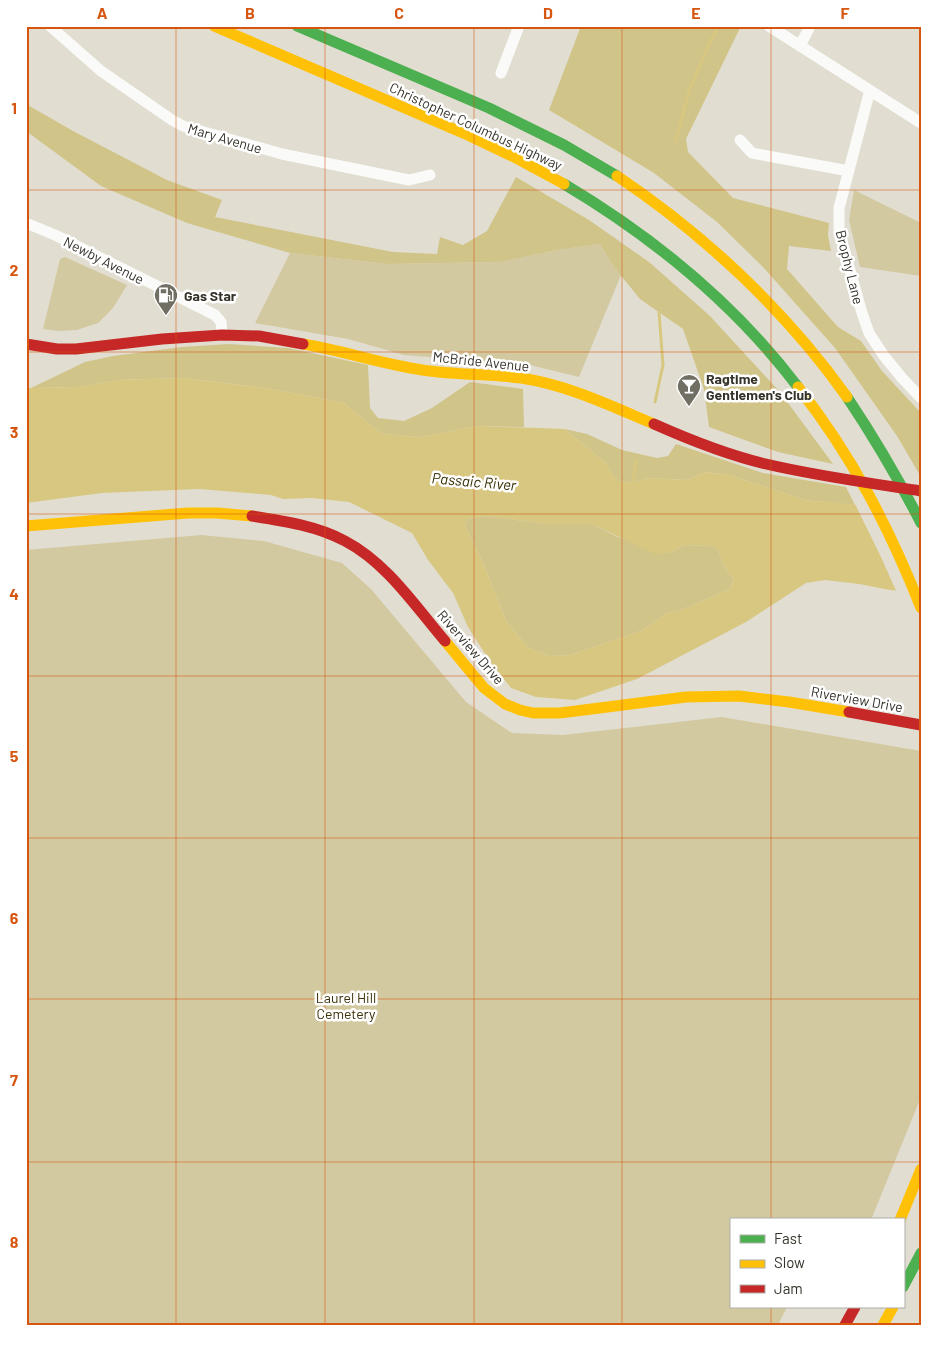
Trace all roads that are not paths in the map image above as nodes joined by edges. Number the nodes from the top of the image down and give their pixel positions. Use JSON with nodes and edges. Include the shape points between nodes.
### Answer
{"nodes":[{"id":1,"x":50,"y":26,"type":"edge"},
{"id":2,"x":214,"y":26,"type":"edge"},
{"id":3,"x":297,"y":26,"type":"edge"},
{"id":4,"x":519,"y":26,"type":"edge"},
{"id":5,"x":769,"y":26,"type":"edge"},
{"id":6,"x":810,"y":26,"type":"edge"},
{"id":7,"x":800,"y":46,"type":"junction"},
{"id":8,"x":501,"y":73,"type":"dead end"},
{"id":9,"x":870,"y":90,"type":"junction"},
{"id":10,"x":921,"y":123,"type":"edge"},
{"id":11,"x":740,"y":140,"type":"dead end"},
{"id":12,"x":849,"y":171,"type":"junction"},
{"id":13,"x":430,"y":175,"type":"dead end"},
{"id":14,"x":26,"y":223,"type":"edge"},
{"id":15,"x":222,"y":336,"type":"junction"},
{"id":16,"x":26,"y":344,"type":"edge"},
{"id":17,"x":921,"y":398,"type":"edge"},
{"id":18,"x":921,"y":491,"type":"edge"},
{"id":19,"x":921,"y":523,"type":"edge"},
{"id":20,"x":26,"y":526,"type":"edge"},
{"id":21,"x":921,"y":608,"type":"edge"},
{"id":22,"x":921,"y":724,"type":"edge"},
{"id":23,"x":921,"y":1169,"type":"edge"},
{"id":24,"x":901,"y":1218,"type":"edge"},
{"id":25,"x":921,"y":1253,"type":"edge"},
{"id":26,"x":904,"y":1286,"type":"edge"},
{"id":27,"x":854,"y":1308,"type":"edge"},
{"id":28,"x":892,"y":1308,"type":"edge"},
{"id":29,"x":845,"y":1325,"type":"edge"},
{"id":30,"x":883,"y":1325,"type":"edge"}],
"edges":[{"from":1,"to":13,"type":"street","name":"Mary Avenue","via":[[101,72],[183,126],[282,154],[409,180]]},
{"from":2,"to":21,"type":"main road","name":"Christopher Columbus Highway","via":[[484,142],[546,174],[607,210],[690,273],[741,321],[788,374],[842,448],[883,519]]},
{"from":3,"to":19,"type":"main road","name":"Christopher Columbus Highway","via":[[503,115],[571,149],[632,186],[694,234],[751,284],[826,368],[884,454]]},
{"from":4,"to":8,"type":"street"},
{"from":5,"to":7,"type":"street"},
{"from":6,"to":7,"type":"street"},
{"from":7,"to":9,"type":"street"},
{"from":9,"to":10,"type":"street"},
{"from":9,"to":12,"type":"street","name":"Brophy Lane"},
{"from":11,"to":12,"type":"street","via":[[752,153]]},
{"from":12,"to":17,"type":"street","name":"Brophy Lane","via":[[839,208],[839,231],[862,313],[876,345]]},
{"from":14,"to":15,"type":"street","name":"Newby Avenue","via":[[215,316],[221,322]]},
{"from":15,"to":16,"type":"main road","name":"McBride Avenue","via":[[76,349]]},
{"from":15,"to":18,"type":"main road","name":"McBride Avenue","via":[[267,337],[430,371],[545,383],[585,394],[730,454],[766,464]]},
{"from":20,"to":22,"type":"main road","name":"Riverview Drive","via":[[210,513],[270,519],[329,533],[358,548],[384,570],[484,688],[505,704],[533,713],[686,697],[739,696]]},
{"from":23,"to":24,"type":"main road"},
{"from":25,"to":26,"type":"main road"},
{"from":27,"to":29,"type":"main road"},
{"from":28,"to":30,"type":"main road"}]}
